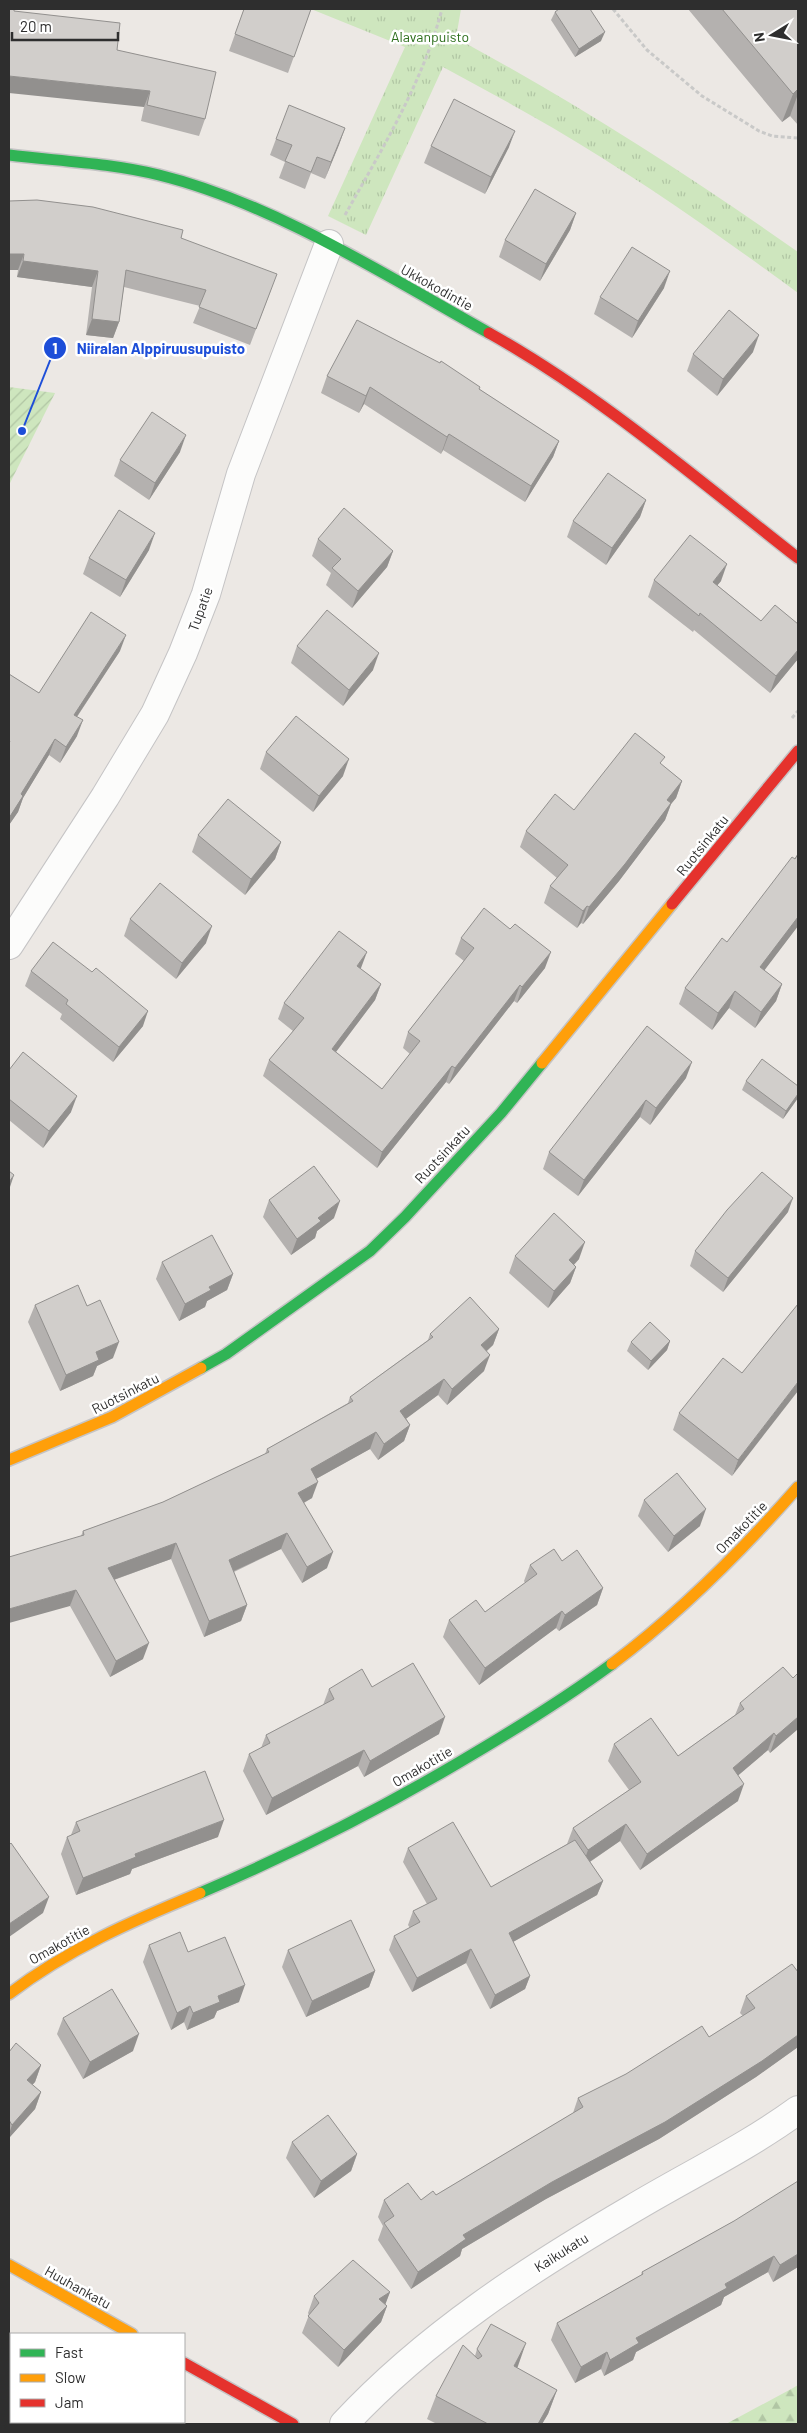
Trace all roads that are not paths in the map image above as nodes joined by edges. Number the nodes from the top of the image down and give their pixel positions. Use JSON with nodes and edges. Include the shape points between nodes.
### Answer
{"nodes":[{"id":1,"x":9,"y":155,"type":"edge"},
{"id":2,"x":329,"y":244,"type":"junction"},
{"id":3,"x":798,"y":558,"type":"edge"},
{"id":4,"x":798,"y":751,"type":"edge"},
{"id":5,"x":9,"y":945,"type":"edge"},
{"id":6,"x":9,"y":1460,"type":"edge"},
{"id":7,"x":798,"y":1487,"type":"edge"},
{"id":8,"x":9,"y":1994,"type":"edge"},
{"id":9,"x":798,"y":2110,"type":"edge"},
{"id":10,"x":9,"y":2265,"type":"edge"},
{"id":11,"x":130,"y":2333,"type":"edge"},
{"id":12,"x":185,"y":2364,"type":"edge"},
{"id":13,"x":293,"y":2424,"type":"edge"},
{"id":14,"x":344,"y":2424,"type":"edge"}],
"edges":[{"from":1,"to":2,"type":"street","name":"Ukkokodintie","via":[[158,175],[221,194]]},
{"from":2,"to":3,"type":"street","name":"Ukkokodintie","via":[[548,368]]},
{"from":2,"to":5,"type":"street","name":"Tupatie","via":[[241,474],[206,594],[183,653],[155,714],[105,798]]},
{"from":4,"to":6,"type":"street","name":"Ruotsinkatu","via":[[501,1113],[370,1251],[234,1348],[172,1385],[112,1418]]},
{"from":7,"to":8,"type":"street","name":"Omakotitie","via":[[758,1534],[683,1606],[602,1671],[509,1734],[328,1835],[241,1876],[151,1912],[72,1952],[29,1977]]},
{"from":9,"to":14,"type":"street","name":"Kaikukatu","via":[[765,2134],[632,2208],[501,2289],[414,2357]]},
{"from":10,"to":11,"type":"street","name":"Huuhankatu"},
{"from":12,"to":13,"type":"street"}]}
